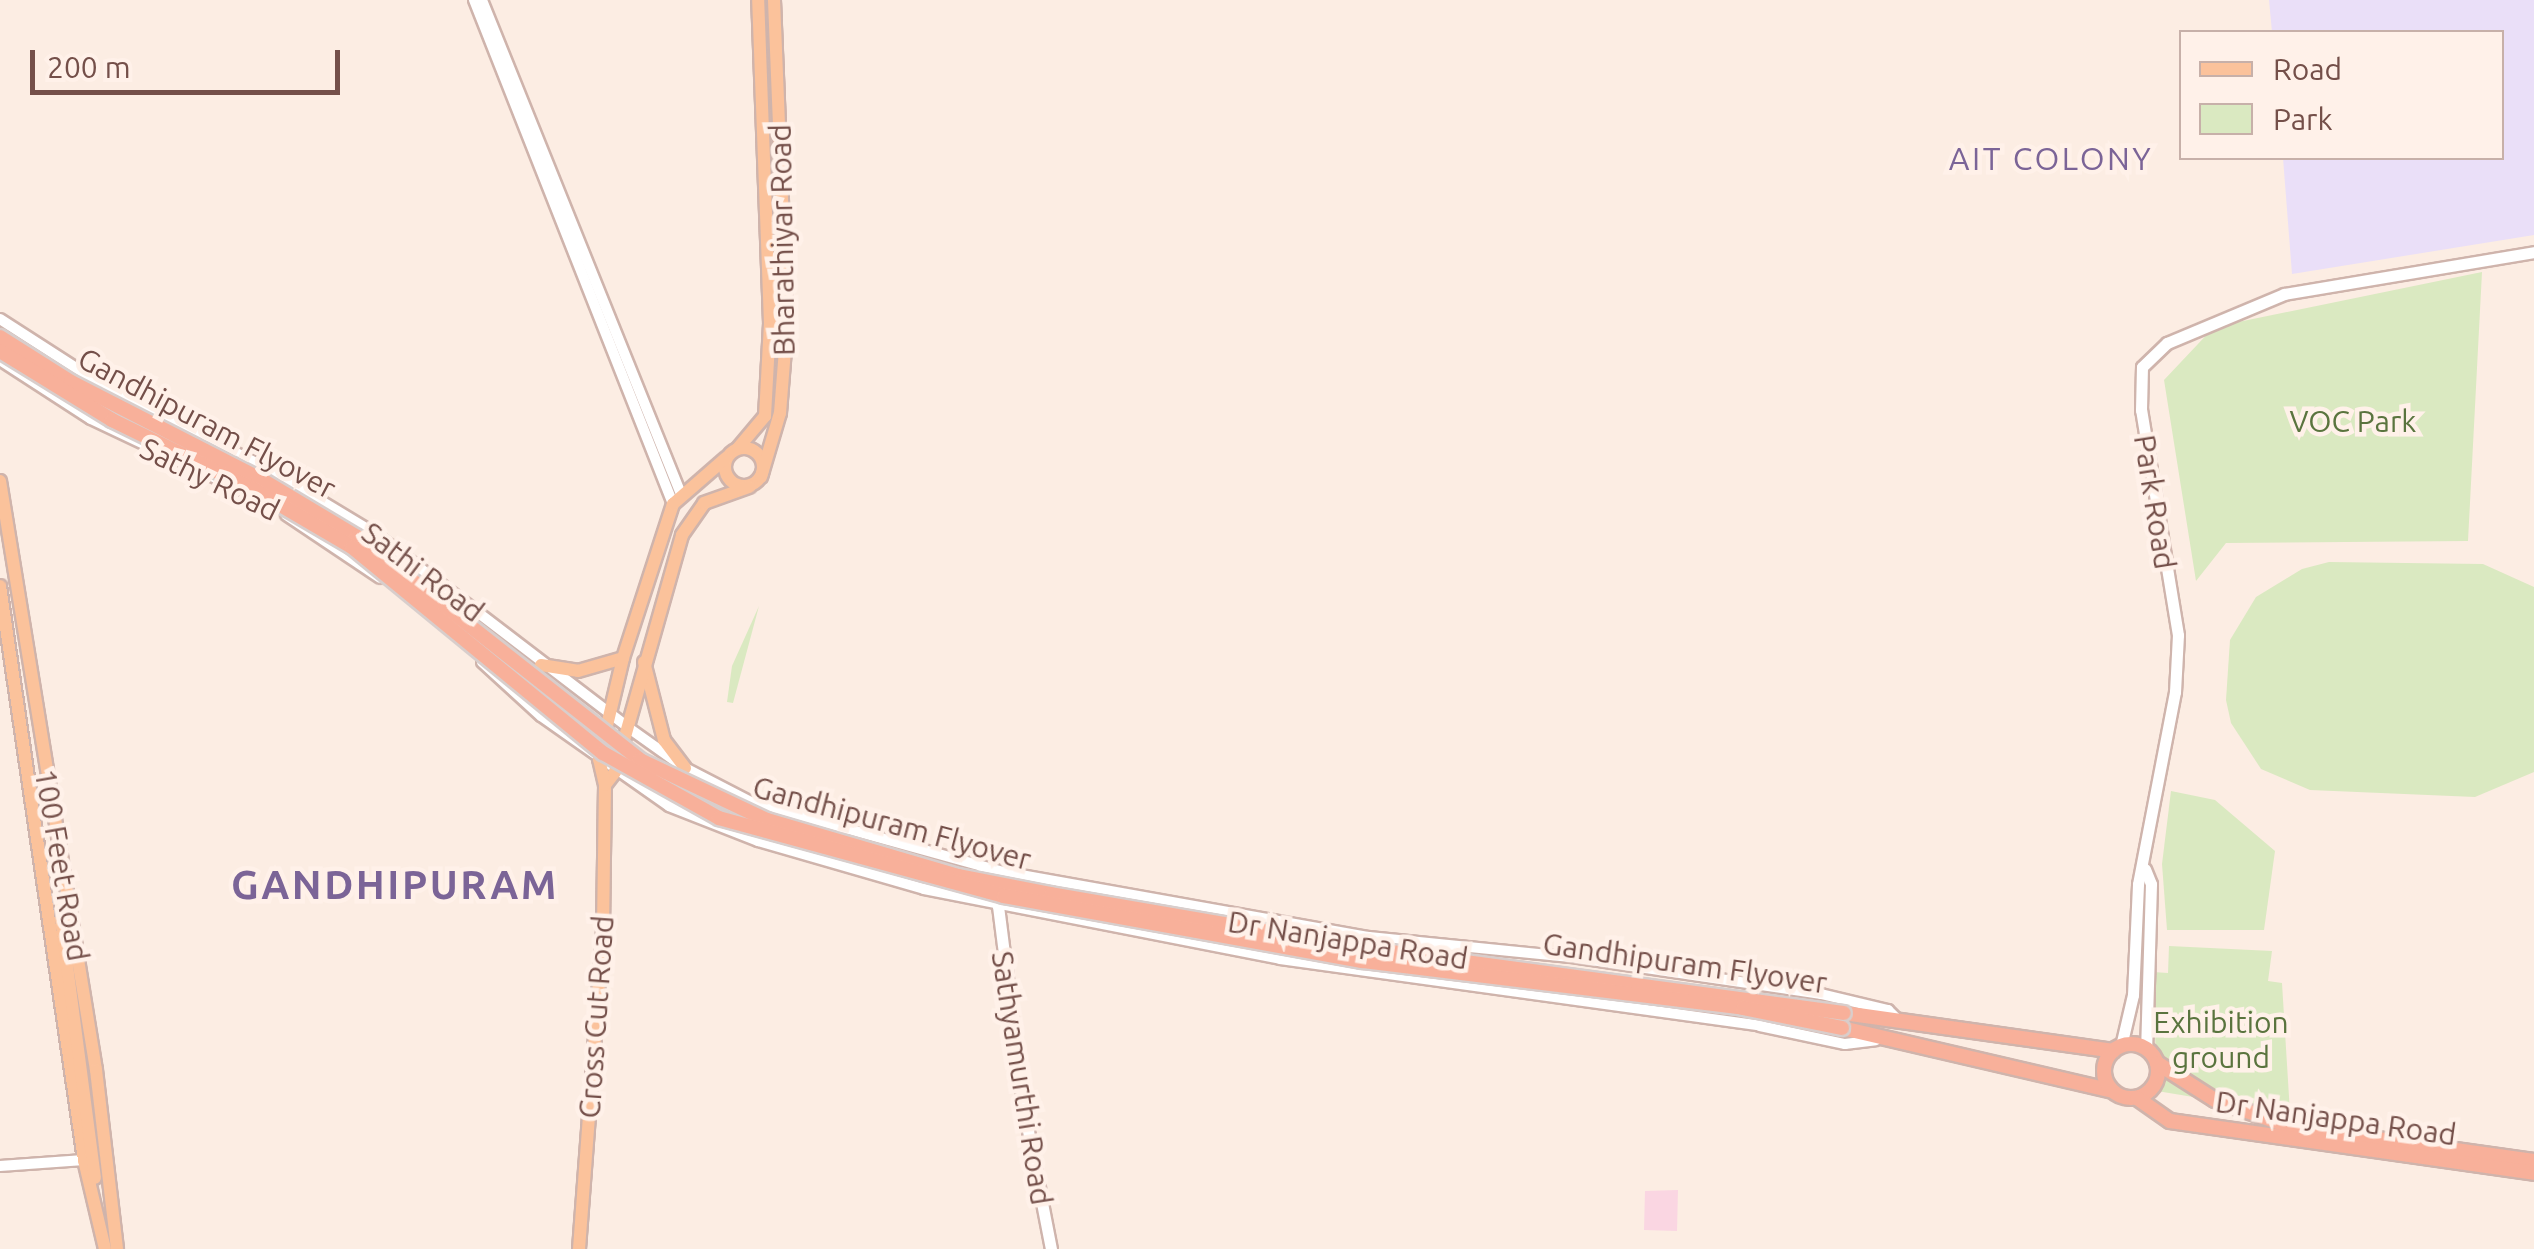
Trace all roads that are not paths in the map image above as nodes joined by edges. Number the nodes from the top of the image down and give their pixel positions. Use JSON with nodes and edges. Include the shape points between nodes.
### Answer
{"nodes":[{"id":1,"x":474,"y":0,"type":"edge"},
{"id":2,"x":482,"y":0,"type":"edge"},
{"id":3,"x":758,"y":0,"type":"edge"},
{"id":4,"x":774,"y":0,"type":"edge"},
{"id":5,"x":2534,"y":252,"type":"edge"},
{"id":6,"x":0,"y":319,"type":"edge"},
{"id":7,"x":0,"y":337,"type":"edge"},
{"id":8,"x":0,"y":351,"type":"edge"},
{"id":9,"x":0,"y":360,"type":"edge"},
{"id":10,"x":732,"y":453,"type":"junction"},
{"id":11,"x":0,"y":481,"type":"edge"},
{"id":12,"x":755,"y":482,"type":"junction"},
{"id":13,"x":677,"y":499,"type":"junction"},
{"id":14,"x":0,"y":532,"type":"edge"},
{"id":15,"x":0,"y":586,"type":"edge"},
{"id":16,"x":643,"y":655,"type":"junction"},
{"id":17,"x":623,"y":658,"type":"junction"},
{"id":18,"x":541,"y":664,"type":"junction"},
{"id":19,"x":608,"y":712,"type":"junction"},
{"id":20,"x":626,"y":726,"type":"junction"},
{"id":21,"x":599,"y":759,"type":"junction"},
{"id":22,"x":685,"y":768,"type":"junction"},
{"id":23,"x":614,"y":772,"type":"junction"},
{"id":24,"x":604,"y":786,"type":"junction"},
{"id":25,"x":982,"y":867,"type":"junction"},
{"id":26,"x":2144,"y":869,"type":"junction"},
{"id":27,"x":998,"y":906,"type":"junction"},
{"id":28,"x":71,"y":981,"type":"junction"},
{"id":29,"x":1843,"y":1020,"type":"junction"},
{"id":30,"x":1902,"y":1024,"type":"junction"},
{"id":31,"x":1876,"y":1040,"type":"junction"},
{"id":32,"x":2117,"y":1048,"type":"junction"},
{"id":33,"x":2146,"y":1049,"type":"junction"},
{"id":34,"x":2157,"y":1064,"type":"junction"},
{"id":35,"x":2112,"y":1091,"type":"junction"},
{"id":36,"x":2136,"y":1098,"type":"junction"},
{"id":37,"x":2324,"y":1137,"type":"junction"},
{"id":38,"x":93,"y":1156,"type":"junction"},
{"id":39,"x":2534,"y":1161,"type":"edge"},
{"id":40,"x":0,"y":1166,"type":"edge"},
{"id":41,"x":2534,"y":1173,"type":"edge"},
{"id":42,"x":105,"y":1249,"type":"edge"},
{"id":43,"x":117,"y":1249,"type":"edge"},
{"id":44,"x":579,"y":1249,"type":"edge"},
{"id":45,"x":1052,"y":1249,"type":"edge"}],
"edges":[{"from":1,"to":13,"type":"street"},
{"from":2,"to":13,"type":"street"},
{"from":3,"to":10,"type":"main road","name":"Bharathiyar Road","via":[[770,323],[766,416]]},
{"from":4,"to":12,"type":"main road","name":"Bharathiyar Road","via":[[786,324],[780,414]]},
{"from":5,"to":26,"type":"main road","name":"Park Road","via":[[2284,294],[2167,343],[2142,368],[2141,410],[2178,635],[2175,692],[2157,764]]},
{"from":6,"to":18,"type":"street","name":"Sathi Road","via":[[107,388],[270,470],[374,533]]},
{"from":7,"to":29,"type":"highway","name":"Gandhipuram Flyover","bridge":true,"via":[[357,537],[640,760],[753,815],[959,876],[1051,894],[1345,946]]},
{"from":8,"to":29,"type":"highway","name":"Gandhipuram Flyover","bridge":true,"via":[[97,412],[254,489],[352,547],[603,754],[719,818],[1022,900],[1362,961]]},
{"from":9,"to":21,"type":"street","name":"Sathy Road","via":[[91,419],[261,498],[351,556]]},
{"from":10,"to":12,"type":"main road","via":[[728,480]]},
{"from":10,"to":12,"type":"main road","via":[[759,455]]},
{"from":10,"to":13,"type":"main road","name":"Bharathiyar Road"},
{"from":11,"to":38,"type":"main road","name":"100 Feet Road","via":[[94,1051]]},
{"from":12,"to":16,"type":"main road","via":[[704,503],[682,535]]},
{"from":13,"to":17,"type":"main road"},
{"from":14,"to":28,"type":"main road"},
{"from":15,"to":38,"type":"main road","name":"100 Feet Road"},
{"from":16,"to":20,"type":"main road"},
{"from":16,"to":22,"type":"main road","via":[[653,712]]},
{"from":17,"to":18,"type":"main road","via":[[578,670]]},
{"from":17,"to":19,"type":"main road"},
{"from":18,"to":19,"type":"street","name":"Sathi Road"},
{"from":19,"to":20,"type":"street","name":"Sathi Road"},
{"from":19,"to":21,"type":"main road"},
{"from":20,"to":22,"type":"street","name":"Dr Nanjappa Road"},
{"from":20,"to":23,"type":"main road"},
{"from":21,"to":23,"type":"street","name":"Dr Nanjappa Road"},
{"from":21,"to":24,"type":"main road","name":"Cross Cut Road"},
{"from":22,"to":25,"type":"street","name":"Dr Nanjappa Road","via":[[751,802]]},
{"from":23,"to":24,"type":"main road"},
{"from":23,"to":27,"type":"street","name":"Dr Nanjappa Road","via":[[668,806],[758,841]]},
{"from":24,"to":44,"type":"main road","name":"Cross Cut Road","via":[[599,1031]]},
{"from":25,"to":27,"type":"main road","name":"Sathyamurthi Road"},
{"from":25,"to":30,"type":"street","name":"Dr Nanjappa Road","via":[[1369,936],[1821,994],[1888,1010]]},
{"from":26,"to":32,"type":"main road","name":"Park Road","via":[[2133,995]]},
{"from":26,"to":33,"type":"main road","via":[[2151,884]]},
{"from":27,"to":31,"type":"street","name":"Dr Nanjappa Road","via":[[1441,984],[1760,1026],[1845,1044]]},
{"from":27,"to":45,"type":"main road","name":"Sathyamurthi Road"},
{"from":28,"to":38,"type":"main road"},
{"from":28,"to":38,"type":"main road","via":[[98,1130]]},
{"from":29,"to":30,"type":"highway","name":"Gandhipuram Flyover"},
{"from":29,"to":31,"type":"highway","name":"Gandhipuram Flyover"},
{"from":30,"to":32,"type":"highway","name":"Dr Nanjappa Road"},
{"from":31,"to":35,"type":"highway","name":"Dr Nanjappa Road"},
{"from":32,"to":33,"type":"highway"},
{"from":32,"to":35,"type":"highway","via":[[2104,1066]]},
{"from":33,"to":34,"type":"highway"},
{"from":34,"to":36,"type":"highway","via":[[2152,1089]]},
{"from":34,"to":37,"type":"highway","name":"Dr Nanjappa Road","via":[[2215,1100]]},
{"from":35,"to":36,"type":"highway"},
{"from":36,"to":37,"type":"highway","name":"Dr Nanjappa Road","via":[[2170,1121]]},
{"from":37,"to":39,"type":"highway","name":"Dr Nanjappa Road"},
{"from":37,"to":41,"type":"highway","name":"Dr Nanjappa Road"},
{"from":38,"to":40,"type":"street"},
{"from":38,"to":42,"type":"main road","name":"100 Feet Road"},
{"from":38,"to":43,"type":"main road","name":"100 Feet Road"}]}
